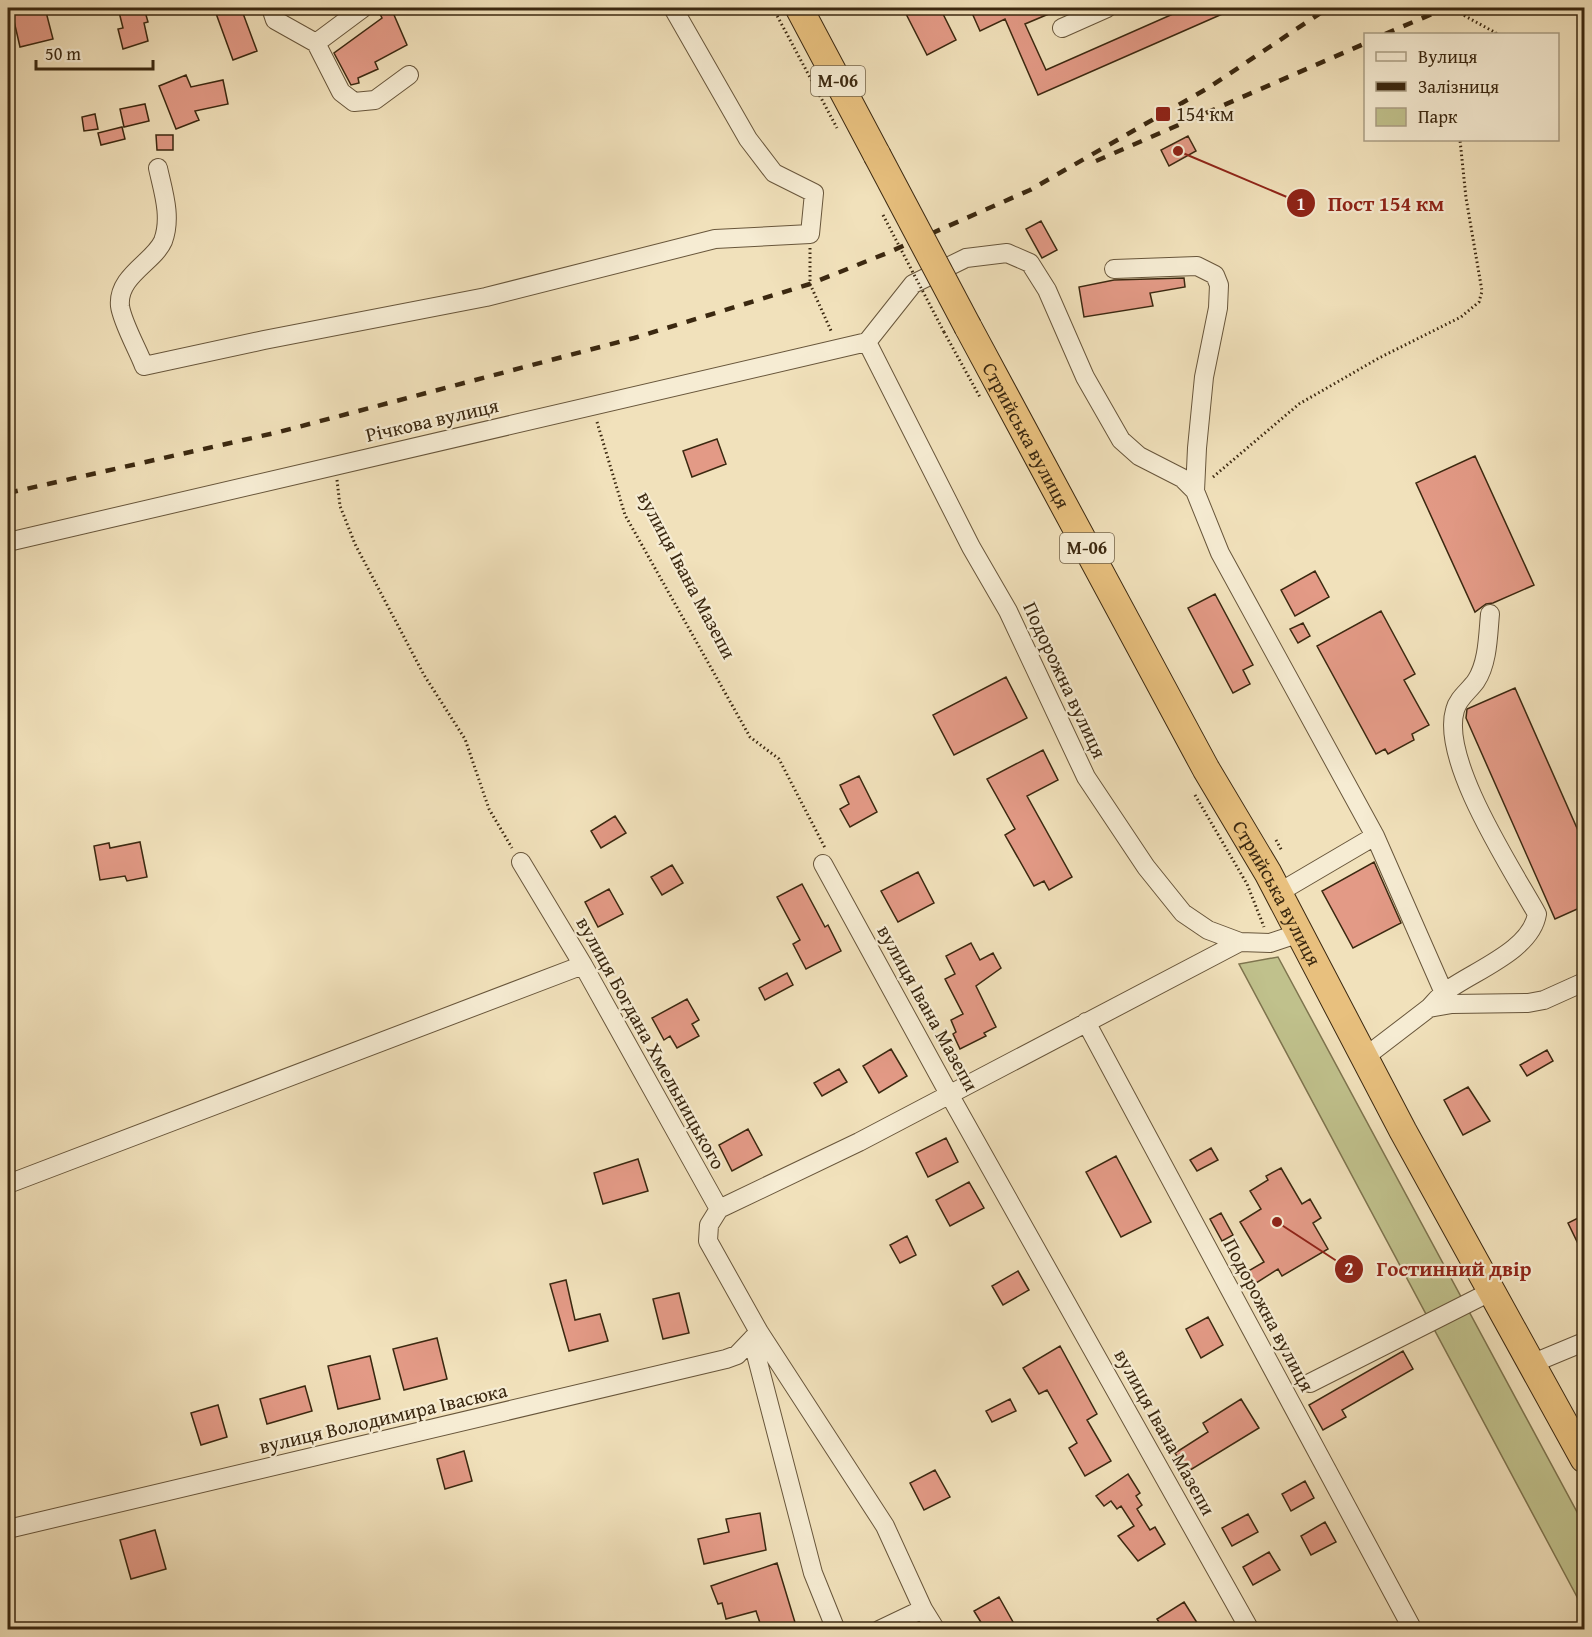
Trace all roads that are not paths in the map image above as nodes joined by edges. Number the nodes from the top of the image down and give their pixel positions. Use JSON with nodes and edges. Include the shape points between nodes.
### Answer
{"nodes":[{"id":1,"x":271,"y":8,"type":"edge"},
{"id":2,"x":363,"y":8,"type":"edge"},
{"id":3,"x":674,"y":8,"type":"edge"},
{"id":4,"x":799,"y":8,"type":"edge"},
{"id":5,"x":1107,"y":8,"type":"edge"},
{"id":6,"x":1062,"y":28,"type":"dead end"},
{"id":7,"x":316,"y":42,"type":"junction"},
{"id":8,"x":409,"y":75,"type":"dead end"},
{"id":9,"x":158,"y":168,"type":"dead end"},
{"id":10,"x":1114,"y":269,"type":"dead end"},
{"id":11,"x":867,"y":342,"type":"junction"},
{"id":12,"x":1195,"y":491,"type":"junction"},
{"id":13,"x":8,"y":542,"type":"edge"},
{"id":14,"x":1490,"y":614,"type":"dead end"},
{"id":15,"x":1375,"y":836,"type":"junction"},
{"id":16,"x":521,"y":862,"type":"road end"},
{"id":17,"x":823,"y":864,"type":"road end"},
{"id":18,"x":1278,"y":893,"type":"junction"},
{"id":19,"x":1300,"y":933,"type":"junction"},
{"id":20,"x":1240,"y":942,"type":"junction"},
{"id":21,"x":583,"y":965,"type":"junction"},
{"id":22,"x":1584,"y":982,"type":"edge"},
{"id":23,"x":1444,"y":993,"type":"junction"},
{"id":24,"x":1429,"y":1008,"type":"junction"},
{"id":25,"x":1086,"y":1022,"type":"junction"},
{"id":26,"x":1365,"y":1057,"type":"junction"},
{"id":27,"x":949,"y":1094,"type":"junction"},
{"id":28,"x":8,"y":1184,"type":"edge"},
{"id":29,"x":718,"y":1209,"type":"junction"},
{"id":30,"x":1491,"y":1292,"type":"junction"},
{"id":31,"x":755,"y":1336,"type":"junction"},
{"id":32,"x":1584,"y":1342,"type":"edge"},
{"id":33,"x":1531,"y":1364,"type":"junction"},
{"id":34,"x":1310,"y":1383,"type":"dead end"},
{"id":35,"x":1584,"y":1459,"type":"edge"},
{"id":36,"x":8,"y":1529,"type":"edge"},
{"id":37,"x":923,"y":1609,"type":"junction"},
{"id":38,"x":836,"y":1629,"type":"edge"},
{"id":39,"x":879,"y":1629,"type":"edge"},
{"id":40,"x":936,"y":1629,"type":"edge"},
{"id":41,"x":1250,"y":1629,"type":"edge"},
{"id":42,"x":1413,"y":1629,"type":"edge"}],
"edges":[{"from":1,"to":7,"type":"street","via":[[276,20]]},
{"from":2,"to":7,"type":"street"},
{"from":3,"to":9,"type":"street","via":[[748,139],[774,173],[814,193],[810,234],[715,239],[486,297],[144,366],[120,306],[127,283],[162,242],[168,214]]},
{"from":4,"to":18,"type":"highway","name":"Стрийська вулиця","number":"М-06","bridge":true,"via":[[877,155],[956,329]]},
{"from":5,"to":6,"type":"street"},
{"from":7,"to":8,"type":"street","via":[[341,92],[354,102],[375,100]]},
{"from":10,"to":12,"type":"street","via":[[1197,266],[1215,275],[1219,285],[1204,377]]},
{"from":11,"to":12,"type":"street","via":[[913,284],[966,258],[993,252],[1020,257],[1038,273],[1085,377],[1121,440],[1150,463],[1182,478]]},
{"from":11,"to":13,"type":"street","name":"Річкова вулиця"},
{"from":11,"to":20,"type":"street","name":"Подорожна вулиця","via":[[971,547],[1008,610],[1086,777],[1146,867],[1183,914],[1208,930]]},
{"from":12,"to":15,"type":"street","via":[[1220,553]]},
{"from":14,"to":23,"type":"street","via":[[1481,670],[1460,699],[1451,728],[1461,767],[1482,816],[1537,914],[1530,933],[1516,945]]},
{"from":15,"to":18,"type":"street"},
{"from":15,"to":23,"type":"street"},
{"from":16,"to":21,"type":"street","name":"вулиця Богдана Хмельницького"},
{"from":17,"to":27,"type":"street","name":"вулиця Івана Мазепи"},
{"from":18,"to":19,"type":"highway","name":"Стрийська вулиця","number":"М-06"},
{"from":19,"to":20,"type":"street","name":"Подорожна вулиця","via":[[1270,943]]},
{"from":19,"to":26,"type":"highway","name":"Стрийська вулиця","number":"М-06"},
{"from":20,"to":25,"type":"street"},
{"from":21,"to":28,"type":"street"},
{"from":21,"to":29,"type":"street","name":"вулиця Богдана Хмельницького"},
{"from":22,"to":24,"type":"street","via":[[1528,1003]]},
{"from":23,"to":24,"type":"street"},
{"from":24,"to":26,"type":"street"},
{"from":25,"to":27,"type":"street"},
{"from":25,"to":42,"type":"street","name":"Подорожна вулиця"},
{"from":26,"to":30,"type":"highway","name":"Стрийська вулиця","number":"М-06"},
{"from":27,"to":29,"type":"street"},
{"from":27,"to":41,"type":"street","name":"вулиця Івана Мазепи"},
{"from":29,"to":31,"type":"street","via":[[709,1225],[708,1241]]},
{"from":30,"to":33,"type":"highway","name":"Стрийська вулиця","number":"М-06"},
{"from":30,"to":34,"type":"street"},
{"from":31,"to":36,"type":"street","name":"вулиця Володимира Івасюка","via":[[737,1355],[726,1359]]},
{"from":31,"to":37,"type":"street","via":[[885,1526]]},
{"from":31,"to":38,"type":"street","via":[[813,1573]]},
{"from":32,"to":33,"type":"street"},
{"from":33,"to":35,"type":"highway","name":"Стрийська вулиця","number":"М-06"},
{"from":37,"to":39,"type":"street"},
{"from":37,"to":40,"type":"street"}]}
